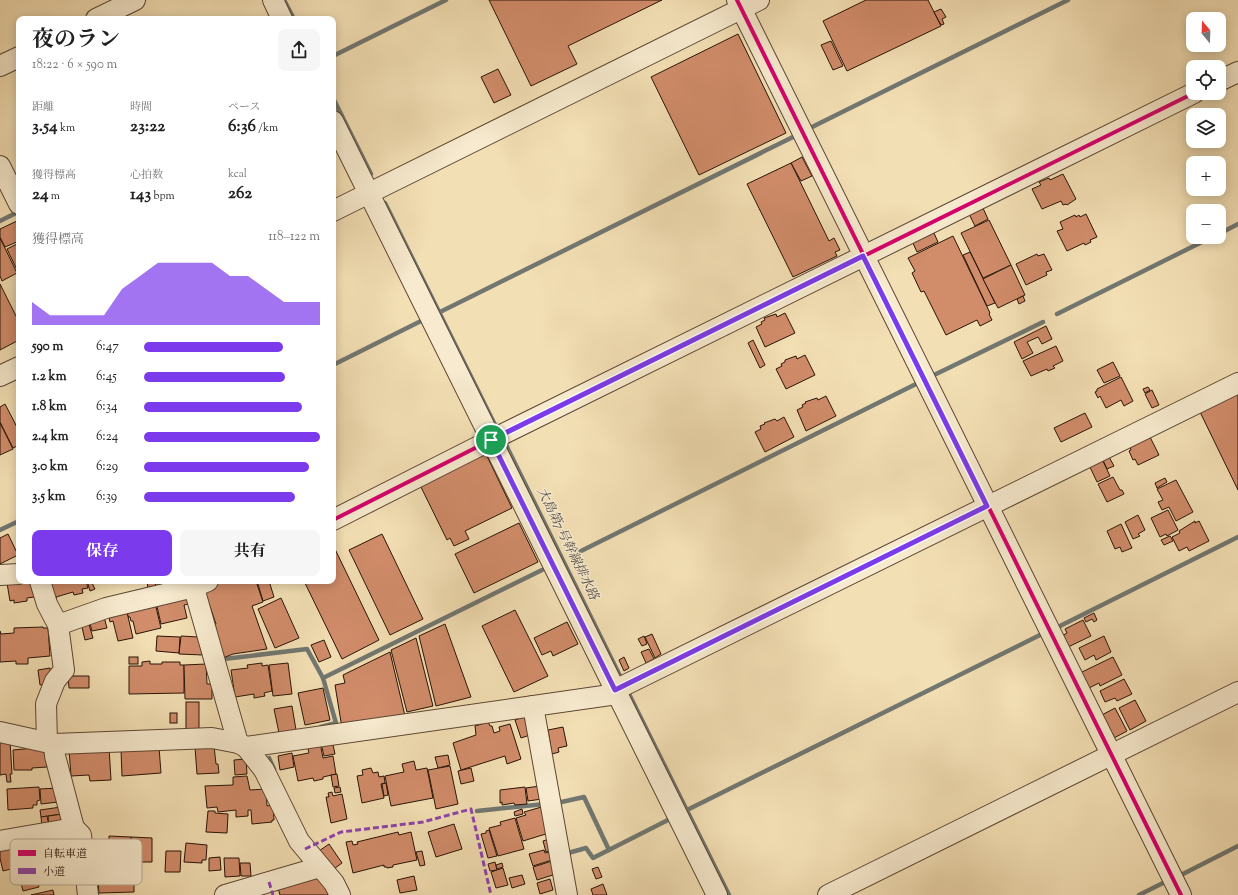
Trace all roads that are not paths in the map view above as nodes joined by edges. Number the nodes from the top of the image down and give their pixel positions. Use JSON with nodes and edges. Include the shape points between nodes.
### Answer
{"nodes":[{"id":1,"x":134,"y":0,"type":"edge"},
{"id":2,"x":273,"y":0,"type":"edge"},
{"id":3,"x":759,"y":0,"type":"edge"},
{"id":4,"x":739,"y":4,"type":"edge"},
{"id":5,"x":102,"y":16,"type":"edge"},
{"id":6,"x":281,"y":16,"type":"edge"},
{"id":7,"x":16,"y":58,"type":"edge"},
{"id":8,"x":0,"y":66,"type":"edge"},
{"id":9,"x":1238,"y":72,"type":"edge"},
{"id":10,"x":1226,"y":78,"type":"edge"},
{"id":11,"x":1186,"y":97,"type":"edge"},
{"id":12,"x":336,"y":127,"type":"edge"},
{"id":13,"x":0,"y":166,"type":"edge"},
{"id":14,"x":369,"y":193,"type":"junction"},
{"id":15,"x":16,"y":198,"type":"edge"},
{"id":16,"x":336,"y":210,"type":"edge"},
{"id":17,"x":863,"y":256,"type":"junction"},
{"id":18,"x":16,"y":368,"type":"edge"},
{"id":19,"x":0,"y":376,"type":"edge"},
{"id":20,"x":1238,"y":383,"type":"edge"},
{"id":21,"x":497,"y":437,"type":"junction"},
{"id":22,"x":987,"y":506,"type":"junction"},
{"id":23,"x":336,"y":518,"type":"edge"},
{"id":24,"x":16,"y":574,"type":"edge"},
{"id":25,"x":0,"y":575,"type":"edge"},
{"id":26,"x":41,"y":584,"type":"edge"},
{"id":27,"x":194,"y":584,"type":"edge"},
{"id":28,"x":198,"y":584,"type":"edge"},
{"id":29,"x":58,"y":625,"type":"junction"},
{"id":30,"x":620,"y":689,"type":"junction"},
{"id":31,"x":1238,"y":692,"type":"edge"},
{"id":32,"x":533,"y":706,"type":"junction"},
{"id":33,"x":0,"y":732,"type":"edge"},
{"id":34,"x":50,"y":743,"type":"junction"},
{"id":35,"x":242,"y":745,"type":"junction"},
{"id":36,"x":1110,"y":755,"type":"junction"},
{"id":37,"x":74,"y":828,"type":"junction"},
{"id":38,"x":10,"y":839,"type":"edge"},
{"id":39,"x":11,"y":839,"type":"edge"},
{"id":40,"x":81,"y":839,"type":"edge"},
{"id":41,"x":0,"y":841,"type":"edge"},
{"id":42,"x":320,"y":868,"type":"junction"},
{"id":43,"x":87,"y":885,"type":"edge"},
{"id":44,"x":88,"y":895,"type":"edge"},
{"id":45,"x":225,"y":895,"type":"edge"},
{"id":46,"x":340,"y":895,"type":"edge"},
{"id":47,"x":567,"y":895,"type":"edge"},
{"id":48,"x":717,"y":895,"type":"edge"},
{"id":49,"x":828,"y":895,"type":"edge"},
{"id":50,"x":1181,"y":895,"type":"edge"}],
"edges":[{"from":1,"to":5,"type":"street"},
{"from":2,"to":6,"type":"street"},
{"from":3,"to":4,"type":"street"},
{"from":4,"to":14,"type":"street"},
{"from":4,"to":17,"type":"street"},
{"from":7,"to":8,"type":"street"},
{"from":9,"to":10,"type":"street"},
{"from":11,"to":17,"type":"street"},
{"from":12,"to":14,"type":"street"},
{"from":13,"to":15,"type":"street"},
{"from":14,"to":16,"type":"street"},
{"from":14,"to":21,"type":"street"},
{"from":17,"to":21,"type":"street"},
{"from":17,"to":22,"type":"street"},
{"from":18,"to":19,"type":"street"},
{"from":20,"to":22,"type":"street"},
{"from":21,"to":23,"type":"street"},
{"from":21,"to":30,"type":"street"},
{"from":22,"to":30,"type":"street"},
{"from":22,"to":36,"type":"street"},
{"from":24,"to":25,"type":"street"},
{"from":26,"to":29,"type":"street","via":[[47,604]]},
{"from":27,"to":29,"type":"street","via":[[106,608]]},
{"from":28,"to":35,"type":"street"},
{"from":29,"to":34,"type":"street","via":[[64,670],[55,681],[46,704]]},
{"from":30,"to":32,"type":"street"},
{"from":30,"to":48,"type":"street"},
{"from":31,"to":36,"type":"street"},
{"from":32,"to":35,"type":"street"},
{"from":32,"to":47,"type":"street"},
{"from":33,"to":34,"type":"street"},
{"from":34,"to":35,"type":"street","via":[[212,738]]},
{"from":34,"to":37,"type":"street"},
{"from":35,"to":42,"type":"street","via":[[264,770],[299,841]]},
{"from":36,"to":49,"type":"street"},
{"from":36,"to":50,"type":"street"},
{"from":37,"to":39,"type":"street"},
{"from":37,"to":40,"type":"street"},
{"from":38,"to":41,"type":"street"},
{"from":42,"to":45,"type":"street"},
{"from":42,"to":46,"type":"street","via":[[334,883]]},
{"from":43,"to":44,"type":"street"}]}
